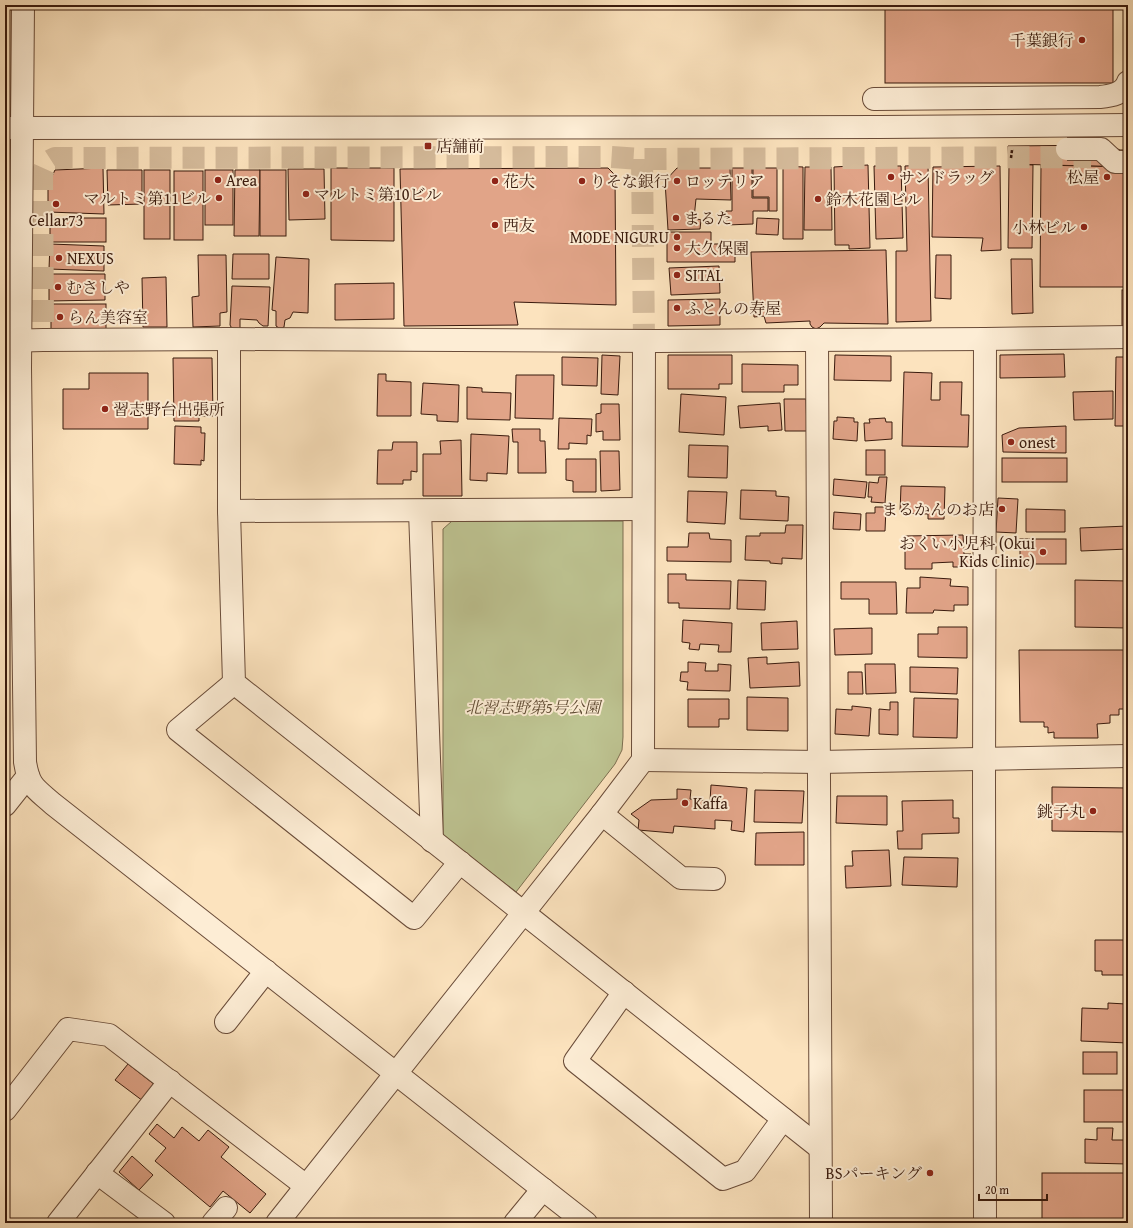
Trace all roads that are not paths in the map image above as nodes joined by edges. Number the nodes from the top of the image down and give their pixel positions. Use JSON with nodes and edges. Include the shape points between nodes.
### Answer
{"nodes":[{"id":1,"x":23,"y":5,"type":"edge"},
{"id":2,"x":1128,"y":82,"type":"edge"},
{"id":3,"x":874,"y":99,"type":"dead end"},
{"id":4,"x":1128,"y":125,"type":"edge"},
{"id":5,"x":14,"y":128,"type":"edge"},
{"id":6,"x":1067,"y":150,"type":"tunnel mouth"},
{"id":7,"x":1128,"y":162,"type":"edge"},
{"id":8,"x":1128,"y":337,"type":"edge"},
{"id":9,"x":229,"y":339,"type":"junction"},
{"id":10,"x":817,"y":340,"type":"junction"},
{"id":11,"x":985,"y":340,"type":"junction"},
{"id":12,"x":13,"y":341,"type":"edge"},
{"id":13,"x":644,"y":341,"type":"junction"},
{"id":14,"x":643,"y":509,"type":"junction"},
{"id":15,"x":229,"y":511,"type":"junction"},
{"id":16,"x":420,"y":511,"type":"junction"},
{"id":17,"x":234,"y":683,"type":"junction"},
{"id":18,"x":1128,"y":756,"type":"edge"},
{"id":19,"x":643,"y":760,"type":"junction"},
{"id":20,"x":984,"y":760,"type":"junction"},
{"id":21,"x":819,"y":762,"type":"junction"},
{"id":22,"x":28,"y":776,"type":"junction"},
{"id":23,"x":5,"y":805,"type":"edge"},
{"id":24,"x":602,"y":814,"type":"junction"},
{"id":25,"x":432,"y":841,"type":"junction"},
{"id":26,"x":460,"y":862,"type":"junction"},
{"id":27,"x":714,"y":879,"type":"dead end"},
{"id":28,"x":523,"y":913,"type":"junction"},
{"id":29,"x":266,"y":971,"type":"junction"},
{"id":30,"x":624,"y":992,"type":"junction"},
{"id":31,"x":226,"y":1022,"type":"dead end"},
{"id":32,"x":396,"y":1073,"type":"junction"},
{"id":33,"x":170,"y":1081,"type":"junction"},
{"id":34,"x":5,"y":1110,"type":"edge"},
{"id":35,"x":783,"y":1119,"type":"junction"},
{"id":36,"x":820,"y":1148,"type":"junction"},
{"id":37,"x":98,"y":1173,"type":"junction"},
{"id":38,"x":306,"y":1186,"type":"junction"},
{"id":39,"x":543,"y":1188,"type":"junction"},
{"id":40,"x":58,"y":1223,"type":"edge"},
{"id":41,"x":164,"y":1223,"type":"edge"},
{"id":42,"x":277,"y":1223,"type":"edge"},
{"id":43,"x":515,"y":1223,"type":"edge"},
{"id":44,"x":586,"y":1223,"type":"edge"},
{"id":45,"x":821,"y":1223,"type":"edge"},
{"id":46,"x":984,"y":1223,"type":"edge"}],
"edges":[{"from":1,"to":5,"type":"street"},
{"from":2,"to":3,"type":"street","via":[[1120,92],[1100,97]]},
{"from":4,"to":5,"type":"street"},
{"from":5,"to":12,"type":"street"},
{"from":6,"to":7,"type":"street","bridge":true,"via":[[1101,149],[1115,162]]},
{"from":8,"to":11,"type":"street"},
{"from":9,"to":12,"type":"street"},
{"from":9,"to":13,"type":"street"},
{"from":9,"to":15,"type":"street"},
{"from":10,"to":11,"type":"street"},
{"from":10,"to":13,"type":"street"},
{"from":10,"to":21,"type":"street"},
{"from":11,"to":20,"type":"street"},
{"from":12,"to":22,"type":"street","via":[[25,762]]},
{"from":13,"to":14,"type":"street"},
{"from":14,"to":16,"type":"street"},
{"from":14,"to":19,"type":"street"},
{"from":15,"to":16,"type":"street"},
{"from":15,"to":17,"type":"street"},
{"from":16,"to":25,"type":"street"},
{"from":17,"to":25,"type":"street"},
{"from":17,"to":26,"type":"street","via":[[178,730],[414,918]]},
{"from":18,"to":20,"type":"street"},
{"from":19,"to":21,"type":"street"},
{"from":19,"to":24,"type":"street"},
{"from":20,"to":21,"type":"street"},
{"from":20,"to":46,"type":"street"},
{"from":21,"to":36,"type":"street"},
{"from":22,"to":23,"type":"street"},
{"from":22,"to":29,"type":"street","via":[[34,788],[53,804]]},
{"from":24,"to":27,"type":"street","via":[[681,878]]},
{"from":24,"to":28,"type":"street"},
{"from":25,"to":26,"type":"street"},
{"from":26,"to":28,"type":"street"},
{"from":28,"to":30,"type":"street"},
{"from":28,"to":32,"type":"street"},
{"from":29,"to":31,"type":"street"},
{"from":29,"to":32,"type":"street"},
{"from":30,"to":35,"type":"street"},
{"from":30,"to":35,"type":"street","via":[[575,1062],[723,1179],[745,1171]]},
{"from":32,"to":38,"type":"street"},
{"from":32,"to":39,"type":"street"},
{"from":33,"to":34,"type":"street","via":[[109,1034],[68,1029]]},
{"from":33,"to":37,"type":"street"},
{"from":33,"to":38,"type":"street"},
{"from":35,"to":36,"type":"street"},
{"from":36,"to":45,"type":"street"},
{"from":37,"to":40,"type":"street"},
{"from":37,"to":41,"type":"street"},
{"from":38,"to":42,"type":"street"},
{"from":39,"to":43,"type":"street"},
{"from":39,"to":44,"type":"street"}]}
